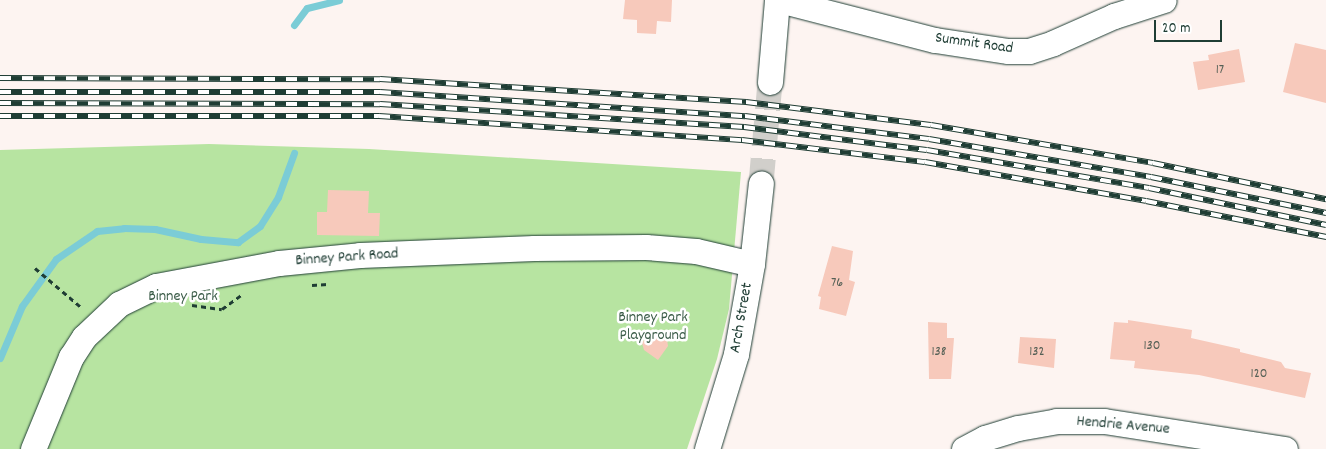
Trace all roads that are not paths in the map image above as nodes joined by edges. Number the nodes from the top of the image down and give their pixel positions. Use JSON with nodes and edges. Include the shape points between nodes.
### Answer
{"nodes":[{"id":1,"x":778,"y":0,"type":"edge"},
{"id":2,"x":1164,"y":0,"type":"edge"},
{"id":3,"x":770,"y":82,"type":"tunnel mouth"},
{"id":4,"x":761,"y":183,"type":"tunnel mouth"},
{"id":5,"x":752,"y":264,"type":"junction"},
{"id":6,"x":33,"y":449,"type":"edge"},
{"id":7,"x":707,"y":449,"type":"edge"},
{"id":8,"x":964,"y":449,"type":"edge"},
{"id":9,"x":1285,"y":449,"type":"edge"}],
"edges":[{"from":1,"to":2,"type":"street","name":"Summit Road","via":[[935,40],[1008,51],[1045,46],[1114,16]]},
{"from":1,"to":3,"type":"street"},
{"from":4,"to":5,"type":"street","name":"Arch Street"},
{"from":5,"to":6,"type":"street","name":"Binney Park Road","via":[[696,251],[646,248],[360,255],[279,262],[156,286],[119,304],[100,319],[71,357]]},
{"from":5,"to":7,"type":"street","name":"Arch Street","via":[[736,354]]},
{"from":8,"to":9,"type":"street","name":"Hendrie Avenue","via":[[985,438],[1018,428],[1056,421],[1104,421]]}]}
